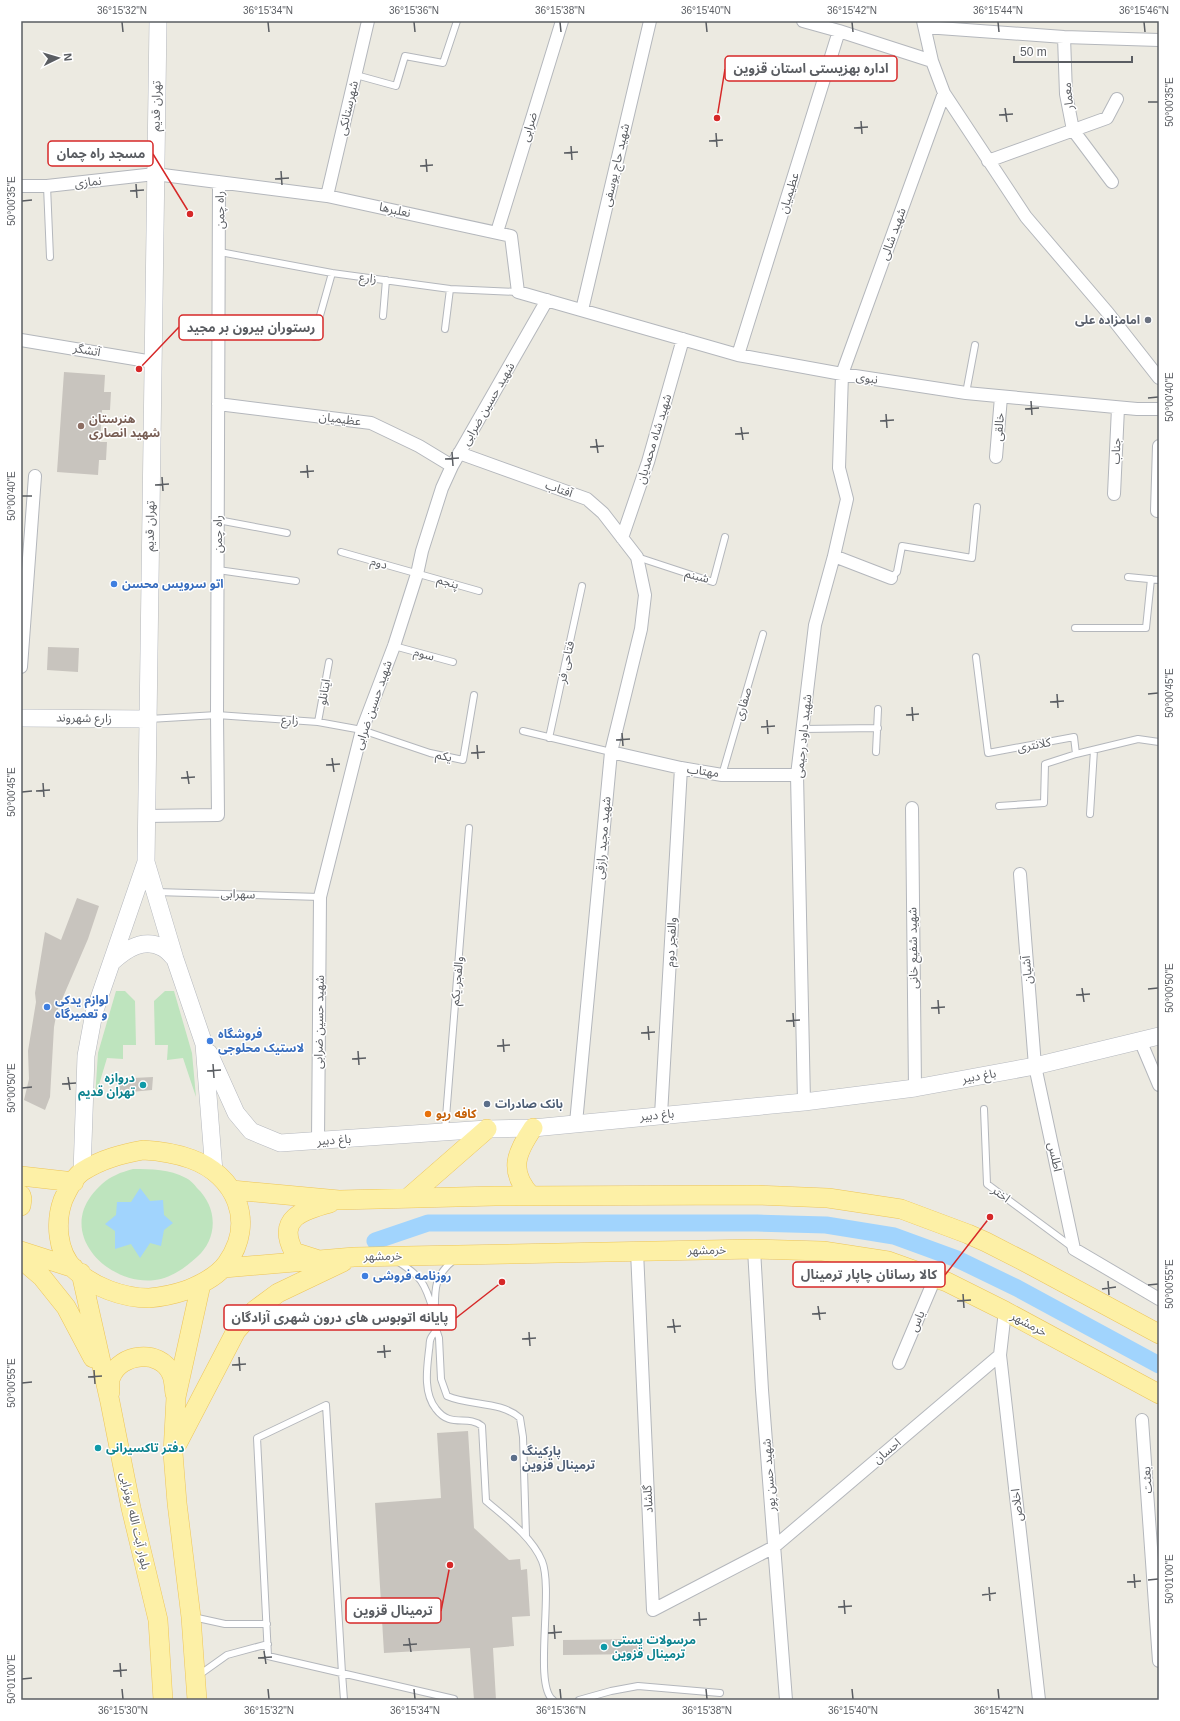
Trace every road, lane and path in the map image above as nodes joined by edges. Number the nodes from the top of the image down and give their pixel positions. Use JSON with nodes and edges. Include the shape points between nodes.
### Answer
{"nodes":[{"id":1,"x":158,"y":21,"type":"edge"},
{"id":2,"x":368,"y":21,"type":"edge"},
{"id":3,"x":457,"y":21,"type":"edge"},
{"id":4,"x":562,"y":21,"type":"edge"},
{"id":5,"x":650,"y":21,"type":"edge"},
{"id":6,"x":803,"y":21,"type":"edge"},
{"id":7,"x":924,"y":24,"type":"edge"},
{"id":8,"x":839,"y":31,"type":"junction"},
{"id":9,"x":1064,"y":37,"type":"junction"},
{"id":10,"x":1159,"y":40,"type":"edge"},
{"id":11,"x":932,"y":61,"type":"junction"},
{"id":12,"x":356,"y":75,"type":"junction"},
{"id":13,"x":944,"y":93,"type":"junction"},
{"id":14,"x":1117,"y":100,"type":"dead end"},
{"id":15,"x":1072,"y":130,"type":"junction"},
{"id":16,"x":988,"y":161,"type":"junction"},
{"id":17,"x":155,"y":174,"type":"junction"},
{"id":18,"x":219,"y":182,"type":"junction"},
{"id":19,"x":1112,"y":182,"type":"dead end"},
{"id":20,"x":21,"y":186,"type":"edge"},
{"id":21,"x":47,"y":186,"type":"junction"},
{"id":22,"x":327,"y":196,"type":"junction"},
{"id":23,"x":497,"y":232,"type":"junction"},
{"id":24,"x":220,"y":252,"type":"junction"},
{"id":25,"x":50,"y":257,"type":"dead end"},
{"id":26,"x":332,"y":273,"type":"junction"},
{"id":27,"x":386,"y":280,"type":"junction"},
{"id":28,"x":450,"y":289,"type":"junction"},
{"id":29,"x":518,"y":292,"type":"junction"},
{"id":30,"x":547,"y":300,"type":"junction"},
{"id":31,"x":582,"y":310,"type":"junction"},
{"id":32,"x":384,"y":316,"type":"dead end"},
{"id":33,"x":445,"y":329,"type":"dead end"},
{"id":34,"x":314,"y":337,"type":"dead end"},
{"id":35,"x":684,"y":339,"type":"junction"},
{"id":36,"x":21,"y":340,"type":"edge"},
{"id":37,"x":975,"y":345,"type":"dead end"},
{"id":38,"x":738,"y":355,"type":"junction"},
{"id":39,"x":153,"y":362,"type":"junction"},
{"id":40,"x":842,"y":374,"type":"junction"},
{"id":41,"x":1159,"y":378,"type":"edge"},
{"id":42,"x":966,"y":393,"type":"junction"},
{"id":43,"x":1001,"y":397,"type":"junction"},
{"id":44,"x":218,"y":404,"type":"junction"},
{"id":45,"x":1118,"y":408,"type":"junction"},
{"id":46,"x":1159,"y":409,"type":"edge"},
{"id":47,"x":1159,"y":446,"type":"edge"},
{"id":48,"x":459,"y":453,"type":"junction"},
{"id":49,"x":996,"y":456,"type":"dead end"},
{"id":50,"x":452,"y":466,"type":"junction"},
{"id":51,"x":35,"y":476,"type":"dead end"},
{"id":52,"x":1114,"y":494,"type":"dead end"},
{"id":53,"x":977,"y":507,"type":"dead end"},
{"id":54,"x":1157,"y":511,"type":"dead end"},
{"id":55,"x":218,"y":520,"type":"junction"},
{"id":56,"x":287,"y":533,"type":"dead end"},
{"id":57,"x":726,"y":537,"type":"dead end"},
{"id":58,"x":622,"y":538,"type":"junction"},
{"id":59,"x":341,"y":552,"type":"dead end"},
{"id":60,"x":834,"y":556,"type":"junction"},
{"id":61,"x":637,"y":557,"type":"junction"},
{"id":62,"x":218,"y":570,"type":"junction"},
{"id":63,"x":417,"y":574,"type":"junction"},
{"id":64,"x":1128,"y":577,"type":"dead end"},
{"id":65,"x":891,"y":578,"type":"joint"},
{"id":66,"x":1151,"y":579,"type":"junction"},
{"id":67,"x":1159,"y":580,"type":"edge"},
{"id":68,"x":296,"y":581,"type":"dead end"},
{"id":69,"x":582,"y":586,"type":"dead end"},
{"id":70,"x":479,"y":591,"type":"dead end"},
{"id":71,"x":1075,"y":628,"type":"dead end"},
{"id":72,"x":763,"y":634,"type":"dead end"},
{"id":73,"x":394,"y":646,"type":"junction"},
{"id":74,"x":976,"y":658,"type":"dead end"},
{"id":75,"x":329,"y":662,"type":"dead end"},
{"id":76,"x":453,"y":662,"type":"dead end"},
{"id":77,"x":21,"y":667,"type":"edge"},
{"id":78,"x":474,"y":695,"type":"dead end"},
{"id":79,"x":878,"y":710,"type":"dead end"},
{"id":80,"x":217,"y":715,"type":"junction"},
{"id":81,"x":21,"y":718,"type":"edge"},
{"id":82,"x":148,"y":719,"type":"junction"},
{"id":83,"x":318,"y":722,"type":"junction"},
{"id":84,"x":878,"y":728,"type":"junction"},
{"id":85,"x":803,"y":729,"type":"junction"},
{"id":86,"x":362,"y":730,"type":"junction"},
{"id":87,"x":523,"y":731,"type":"dead end"},
{"id":88,"x":549,"y":738,"type":"junction"},
{"id":89,"x":1159,"y":742,"type":"edge"},
{"id":90,"x":1094,"y":750,"type":"junction"},
{"id":91,"x":611,"y":752,"type":"junction"},
{"id":92,"x":876,"y":752,"type":"dead end"},
{"id":93,"x":1076,"y":754,"type":"junction"},
{"id":94,"x":681,"y":768,"type":"junction"},
{"id":95,"x":722,"y":775,"type":"junction"},
{"id":96,"x":797,"y":775,"type":"junction"},
{"id":97,"x":999,"y":806,"type":"dead end"},
{"id":98,"x":912,"y":808,"type":"dead end"},
{"id":99,"x":1090,"y":814,"type":"dead end"},
{"id":100,"x":146,"y":816,"type":"junction"},
{"id":101,"x":469,"y":828,"type":"dead end"},
{"id":102,"x":146,"y":862,"type":"junction"},
{"id":103,"x":1020,"y":874,"type":"dead end"},
{"id":104,"x":155,"y":892,"type":"junction"},
{"id":105,"x":320,"y":897,"type":"junction"},
{"id":106,"x":175,"y":959,"type":"junction"},
{"id":107,"x":112,"y":962,"type":"junction"},
{"id":108,"x":1159,"y":1036,"type":"edge"},
{"id":109,"x":1140,"y":1040,"type":"junction"},
{"id":110,"x":204,"y":1044,"type":"junction"},
{"id":111,"x":1035,"y":1066,"type":"junction"},
{"id":112,"x":1159,"y":1085,"type":"edge"},
{"id":113,"x":915,"y":1088,"type":"junction"},
{"id":114,"x":804,"y":1102,"type":"junction"},
{"id":115,"x":984,"y":1109,"type":"dead end"},
{"id":116,"x":662,"y":1115,"type":"junction"},
{"id":117,"x":576,"y":1123,"type":"junction"},
{"id":118,"x":532,"y":1128,"type":"junction"},
{"id":119,"x":487,"y":1129,"type":"junction"},
{"id":120,"x":445,"y":1133,"type":"junction"},
{"id":121,"x":318,"y":1141,"type":"junction"},
{"id":122,"x":214,"y":1172,"type":"junction"},
{"id":123,"x":21,"y":1176,"type":"edge"},
{"id":124,"x":78,"y":1177,"type":"junction"},
{"id":125,"x":232,"y":1190,"type":"junction"},
{"id":126,"x":21,"y":1195,"type":"edge"},
{"id":127,"x":531,"y":1196,"type":"junction"},
{"id":128,"x":408,"y":1198,"type":"junction"},
{"id":129,"x":339,"y":1200,"type":"junction"},
{"id":130,"x":21,"y":1206,"type":"edge"},
{"id":131,"x":754,"y":1249,"type":"junction"},
{"id":132,"x":1074,"y":1249,"type":"junction"},
{"id":133,"x":21,"y":1251,"type":"edge"},
{"id":134,"x":637,"y":1252,"type":"junction"},
{"id":135,"x":462,"y":1255,"type":"junction"},
{"id":136,"x":381,"y":1256,"type":"junction"},
{"id":137,"x":354,"y":1257,"type":"junction"},
{"id":138,"x":21,"y":1260,"type":"edge"},
{"id":139,"x":318,"y":1260,"type":"junction"},
{"id":140,"x":224,"y":1268,"type":"junction"},
{"id":141,"x":77,"y":1271,"type":"junction"},
{"id":142,"x":935,"y":1278,"type":"junction"},
{"id":143,"x":201,"y":1284,"type":"junction"},
{"id":144,"x":1159,"y":1299,"type":"edge"},
{"id":145,"x":1005,"y":1311,"type":"junction"},
{"id":146,"x":436,"y":1331,"type":"junction"},
{"id":147,"x":1159,"y":1334,"type":"edge"},
{"id":148,"x":1000,"y":1355,"type":"junction"},
{"id":149,"x":899,"y":1363,"type":"dead end"},
{"id":150,"x":1159,"y":1394,"type":"edge"},
{"id":151,"x":176,"y":1397,"type":"junction"},
{"id":152,"x":110,"y":1402,"type":"junction"},
{"id":153,"x":1142,"y":1420,"type":"dead end"},
{"id":154,"x":173,"y":1453,"type":"junction"},
{"id":155,"x":526,"y":1536,"type":"junction"},
{"id":156,"x":774,"y":1547,"type":"junction"},
{"id":157,"x":191,"y":1617,"type":"junction"},
{"id":158,"x":267,"y":1624,"type":"junction"},
{"id":159,"x":268,"y":1644,"type":"junction"},
{"id":160,"x":1159,"y":1661,"type":"edge"},
{"id":161,"x":342,"y":1673,"type":"junction"},
{"id":162,"x":196,"y":1677,"type":"junction"},
{"id":163,"x":720,"y":1693,"type":"dead end"},
{"id":164,"x":454,"y":1699,"type":"edge"},
{"id":165,"x":163,"y":1700,"type":"edge"},
{"id":166,"x":197,"y":1700,"type":"edge"},
{"id":167,"x":344,"y":1700,"type":"edge"},
{"id":168,"x":553,"y":1700,"type":"edge"},
{"id":169,"x":579,"y":1700,"type":"edge"},
{"id":170,"x":786,"y":1700,"type":"edge"},
{"id":171,"x":1038,"y":1700,"type":"edge"}],
"edges":[{"from":1,"to":17,"type":"main road","name":"تهران قدیم"},
{"from":2,"to":12,"type":"street","name":"شهرستانکی"},
{"from":3,"to":12,"type":"lane","via":[[443,63],[405,56],[396,86]]},
{"from":4,"to":23,"type":"street","name":"ضرابی"},
{"from":5,"to":31,"type":"street","name":"شهید حاج یوسفی"},
{"from":6,"to":8,"type":"street"},
{"from":7,"to":9,"type":"street"},
{"from":7,"to":11,"type":"street"},
{"from":8,"to":11,"type":"street"},
{"from":8,"to":38,"type":"street","name":"عظیمیان"},
{"from":9,"to":10,"type":"street"},
{"from":9,"to":15,"type":"street","name":"معمار","via":[[1066,94]]},
{"from":11,"to":13,"type":"street"},
{"from":12,"to":22,"type":"street","name":"شهرستانکی"},
{"from":13,"to":16,"type":"street"},
{"from":13,"to":40,"type":"street","name":"شهید شالی"},
{"from":14,"to":15,"type":"street","via":[[1107,118]]},
{"from":15,"to":16,"type":"street"},
{"from":15,"to":19,"type":"street","name":"معمار"},
{"from":16,"to":41,"type":"street","via":[[1026,217],[1108,313]]},
{"from":17,"to":18,"type":"street","name":"نعلبرها"},
{"from":17,"to":21,"type":"street","name":"نمازی"},
{"from":17,"to":39,"type":"main road","name":"تهران قدیم"},
{"from":18,"to":22,"type":"street","name":"نعلبرها"},
{"from":18,"to":24,"type":"street","name":"راه چمن"},
{"from":20,"to":21,"type":"street","name":"نمازی"},
{"from":21,"to":25,"type":"lane"},
{"from":22,"to":23,"type":"street","name":"نعلبرها"},
{"from":23,"to":29,"type":"street","name":"نعلبرها","via":[[512,236]]},
{"from":24,"to":26,"type":"lane","name":"زارع"},
{"from":24,"to":44,"type":"street","name":"راه چمن"},
{"from":26,"to":27,"type":"lane","name":"زارع"},
{"from":26,"to":34,"type":"lane"},
{"from":27,"to":28,"type":"lane","name":"زارع"},
{"from":27,"to":32,"type":"lane"},
{"from":28,"to":29,"type":"lane","name":"زارع"},
{"from":28,"to":33,"type":"lane"},
{"from":29,"to":30,"type":"street"},
{"from":30,"to":31,"type":"street"},
{"from":30,"to":48,"type":"street","name":"شهید حسین ضرابی"},
{"from":31,"to":35,"type":"street","name":"نبوی"},
{"from":35,"to":38,"type":"street","name":"نبوی"},
{"from":35,"to":58,"type":"street","name":"شهید شاه محمدیان","via":[[648,462]]},
{"from":36,"to":39,"type":"street","name":"آتشگر"},
{"from":37,"to":42,"type":"lane"},
{"from":38,"to":40,"type":"street","name":"نبوی"},
{"from":39,"to":82,"type":"main road","name":"تهران قدیم"},
{"from":40,"to":42,"type":"street","name":"نبوی"},
{"from":40,"to":60,"type":"street","name":"شهید داود رحیمی","via":[[839,468],[847,499]]},
{"from":42,"to":43,"type":"street","name":"نبوی"},
{"from":43,"to":45,"type":"street","name":"نبوی"},
{"from":43,"to":49,"type":"street","name":"خالقی"},
{"from":44,"to":50,"type":"street","name":"عظیمیان","via":[[371,423],[419,446]]},
{"from":44,"to":55,"type":"street","name":"راه چمن"},
{"from":45,"to":46,"type":"street","name":"نبوی"},
{"from":45,"to":52,"type":"street","name":"جناب"},
{"from":47,"to":54,"type":"street"},
{"from":48,"to":50,"type":"street","name":"شهید حسین ضرابی"},
{"from":48,"to":58,"type":"street","name":"آفتاب","via":[[587,499],[603,513]]},
{"from":50,"to":63,"type":"street","name":"شهید حسین ضرابی","via":[[442,488]]},
{"from":51,"to":77,"type":"street"},
{"from":53,"to":65,"type":"lane","via":[[972,558],[902,546],[897,572]]},
{"from":55,"to":56,"type":"lane"},
{"from":55,"to":62,"type":"street","name":"راه چمن"},
{"from":57,"to":61,"type":"lane","name":"شبنم","via":[[713,582]]},
{"from":58,"to":61,"type":"street","name":"آفتاب"},
{"from":59,"to":63,"type":"lane","name":"دوم"},
{"from":60,"to":65,"type":"street"},
{"from":60,"to":85,"type":"street","name":"شهید داود رحیمی","via":[[815,625]]},
{"from":61,"to":91,"type":"street","name":"شهید مجید رازقی","via":[[645,595],[641,629]]},
{"from":62,"to":68,"type":"lane"},
{"from":62,"to":80,"type":"street","name":"راه چمن"},
{"from":63,"to":70,"type":"lane","name":"پنجم"},
{"from":63,"to":73,"type":"street","name":"شهید حسین ضرابی"},
{"from":64,"to":66,"type":"lane"},
{"from":66,"to":67,"type":"lane"},
{"from":66,"to":71,"type":"lane","via":[[1146,628]]},
{"from":69,"to":88,"type":"lane","name":"فتاحی فر"},
{"from":72,"to":95,"type":"lane","name":"صفاری"},
{"from":73,"to":76,"type":"lane","name":"سوم"},
{"from":73,"to":86,"type":"street","name":"شهید حسین ضرابی"},
{"from":74,"to":93,"type":"lane","name":"کلانتری","via":[[988,753],[1074,737]]},
{"from":75,"to":83,"type":"lane","name":"اینانلو"},
{"from":78,"to":86,"type":"lane","name":"یکم","via":[[462,760],[430,753]]},
{"from":79,"to":84,"type":"lane"},
{"from":80,"to":82,"type":"lane","name":"زارع"},
{"from":80,"to":83,"type":"lane","name":"زارع"},
{"from":80,"to":100,"type":"street","name":"راه چمن","via":[[218,815]]},
{"from":81,"to":82,"type":"main road","name":"زارع شهروند"},
{"from":82,"to":100,"type":"main road","name":"تهران قدیم"},
{"from":83,"to":86,"type":"lane","name":"زارع"},
{"from":84,"to":85,"type":"lane"},
{"from":84,"to":92,"type":"lane"},
{"from":85,"to":96,"type":"street","name":"شهید داود رحیمی"},
{"from":86,"to":105,"type":"street","name":"شهید حسین ضرابی"},
{"from":87,"to":88,"type":"lane"},
{"from":88,"to":91,"type":"lane"},
{"from":89,"to":90,"type":"lane","via":[[1138,739]]},
{"from":90,"to":93,"type":"lane"},
{"from":90,"to":99,"type":"lane"},
{"from":91,"to":94,"type":"street","name":"مهتاب"},
{"from":91,"to":117,"type":"street","name":"شهید مجید رازقی"},
{"from":93,"to":97,"type":"lane","via":[[1045,764],[1044,804]]},
{"from":94,"to":95,"type":"street","name":"مهتاب"},
{"from":94,"to":116,"type":"street","name":"والفجر دوم"},
{"from":95,"to":96,"type":"street","name":"مهتاب"},
{"from":96,"to":114,"type":"street","name":"شهید داود رحیمی"},
{"from":98,"to":113,"type":"street","name":"شهید شفیع خانی"},
{"from":100,"to":102,"type":"main road","name":"تهران قدیم"},
{"from":101,"to":120,"type":"lane","name":"والفجر یکم"},
{"from":102,"to":104,"type":"main road"},
{"from":102,"to":107,"type":"main road"},
{"from":103,"to":111,"type":"street","name":"آشیان"},
{"from":104,"to":105,"type":"lane","name":"سهرابی"},
{"from":104,"to":106,"type":"main road"},
{"from":105,"to":121,"type":"street","name":"شهید حسین ضرابی"},
{"from":106,"to":107,"type":"main road","via":[[163,948],[150,944],[124,950]]},
{"from":106,"to":110,"type":"main road"},
{"from":107,"to":124,"type":"main road","via":[[94,1013],[86,1056]]},
{"from":108,"to":109,"type":"main road","name":"باغ دبیر"},
{"from":109,"to":111,"type":"main road","name":"باغ دبیر"},
{"from":109,"to":112,"type":"street"},
{"from":110,"to":121,"type":"main road","name":"باغ دبیر","via":[[236,1113],[251,1131],[280,1143]]},
{"from":110,"to":122,"type":"main road"},
{"from":111,"to":113,"type":"main road","name":"باغ دبیر"},
{"from":111,"to":132,"type":"street","name":"اطلس"},
{"from":113,"to":114,"type":"main road","name":"باغ دبیر"},
{"from":114,"to":116,"type":"main road","name":"باغ دبیر"},
{"from":115,"to":132,"type":"lane","name":"اختر","via":[[987,1184]]},
{"from":116,"to":117,"type":"main road","name":"باغ دبیر"},
{"from":117,"to":118,"type":"main road","name":"باغ دبیر"},
{"from":118,"to":119,"type":"main road","name":"باغ دبیر"},
{"from":118,"to":127,"type":"main road","via":[[519,1150],[517,1160],[520,1180]]},
{"from":119,"to":120,"type":"main road","name":"باغ دبیر"},
{"from":119,"to":128,"type":"main road"},
{"from":120,"to":121,"type":"main road","name":"باغ دبیر"},
{"from":122,"to":124,"type":"main road","via":[[192,1159],[143,1150],[118,1155]]},
{"from":122,"to":125,"type":"main road"},
{"from":123,"to":124,"type":"main road"},
{"from":124,"to":141,"type":"main road","via":[[66,1193],[60,1208],[58,1224],[65,1255]]},
{"from":125,"to":129,"type":"main road"},
{"from":125,"to":140,"type":"main road","via":[[239,1205],[239,1239]]},
{"from":126,"to":130,"type":"main road"},
{"from":127,"to":128,"type":"main road"},
{"from":127,"to":147,"type":"main road","via":[[758,1195],[828,1198],[901,1209],[980,1240]]},
{"from":128,"to":129,"type":"main road"},
{"from":129,"to":139,"type":"main road","via":[[307,1209],[295,1216],[288,1228],[288,1241],[294,1252]]},
{"from":131,"to":134,"type":"main road","name":"خرمشهر"},
{"from":131,"to":142,"type":"main road","name":"خرمشهر","via":[[823,1251],[888,1261]]},
{"from":131,"to":156,"type":"street","name":"شهید حسن پور"},
{"from":132,"to":144,"type":"street"},
{"from":133,"to":141,"type":"main road"},
{"from":134,"to":135,"type":"main road","name":"خرمشهر"},
{"from":134,"to":156,"type":"street","name":"گلشاد","via":[[653,1610]]},
{"from":135,"to":136,"type":"main road","name":"خرمشهر"},
{"from":135,"to":146,"type":"lane","via":[[447,1266],[435,1287]]},
{"from":136,"to":137,"type":"main road","name":"خرمشهر"},
{"from":136,"to":146,"type":"lane","via":[[396,1260],[424,1283],[434,1313]]},
{"from":137,"to":139,"type":"main road","name":"خرمشهر"},
{"from":137,"to":154,"type":"main road","via":[[278,1293],[255,1310],[236,1331]]},
{"from":138,"to":152,"type":"main road","via":[[42,1277],[66,1308],[90,1350]]},
{"from":139,"to":140,"type":"main road","name":"خرمشهر"},
{"from":140,"to":143,"type":"main road"},
{"from":141,"to":143,"type":"main road","via":[[96,1284],[122,1294],[149,1298],[176,1294]]},
{"from":141,"to":152,"type":"main road","name":"بلوار آیت الله ابوترابی"},
{"from":142,"to":145,"type":"main road","name":"خرمشهر"},
{"from":142,"to":149,"type":"street","name":"یاس"},
{"from":143,"to":151,"type":"main road"},
{"from":145,"to":148,"type":"street","name":"اخلاص"},
{"from":145,"to":150,"type":"main road","name":"خرمشهر"},
{"from":146,"to":155,"type":"lane","via":[[431,1338],[427,1368],[430,1400],[442,1416],[451,1421],[477,1422],[482,1426],[486,1501]]},
{"from":146,"to":155,"type":"lane","via":[[439,1338],[441,1379],[447,1396],[505,1410],[520,1418],[523,1437]]},
{"from":148,"to":156,"type":"street","name":"احسان"},
{"from":148,"to":171,"type":"street","name":"اخلاص"},
{"from":151,"to":152,"type":"main road","via":[[171,1373],[166,1366],[152,1358],[135,1357],[120,1364],[110,1378]]},
{"from":151,"to":154,"type":"main road"},
{"from":152,"to":165,"type":"main road","name":"بلوار آیت الله ابوترابی","via":[[131,1508],[158,1620]]},
{"from":153,"to":160,"type":"street","name":"بعثت"},
{"from":154,"to":157,"type":"main road"},
{"from":155,"to":168,"type":"lane","via":[[542,1561],[547,1586],[544,1665],[547,1691]]},
{"from":156,"to":170,"type":"street","name":"شهید حسن پور"},
{"from":157,"to":158,"type":"lane","via":[[225,1624]]},
{"from":157,"to":162,"type":"main road"},
{"from":158,"to":159,"type":"lane"},
{"from":158,"to":161,"type":"lane","via":[[257,1438],[326,1405]]},
{"from":159,"to":161,"type":"lane","via":[[268,1656]]},
{"from":159,"to":162,"type":"lane","via":[[227,1655]]},
{"from":161,"to":164,"type":"lane"},
{"from":161,"to":167,"type":"lane"},
{"from":162,"to":166,"type":"main road"},
{"from":163,"to":169,"type":"lane","via":[[638,1686]]}]}
